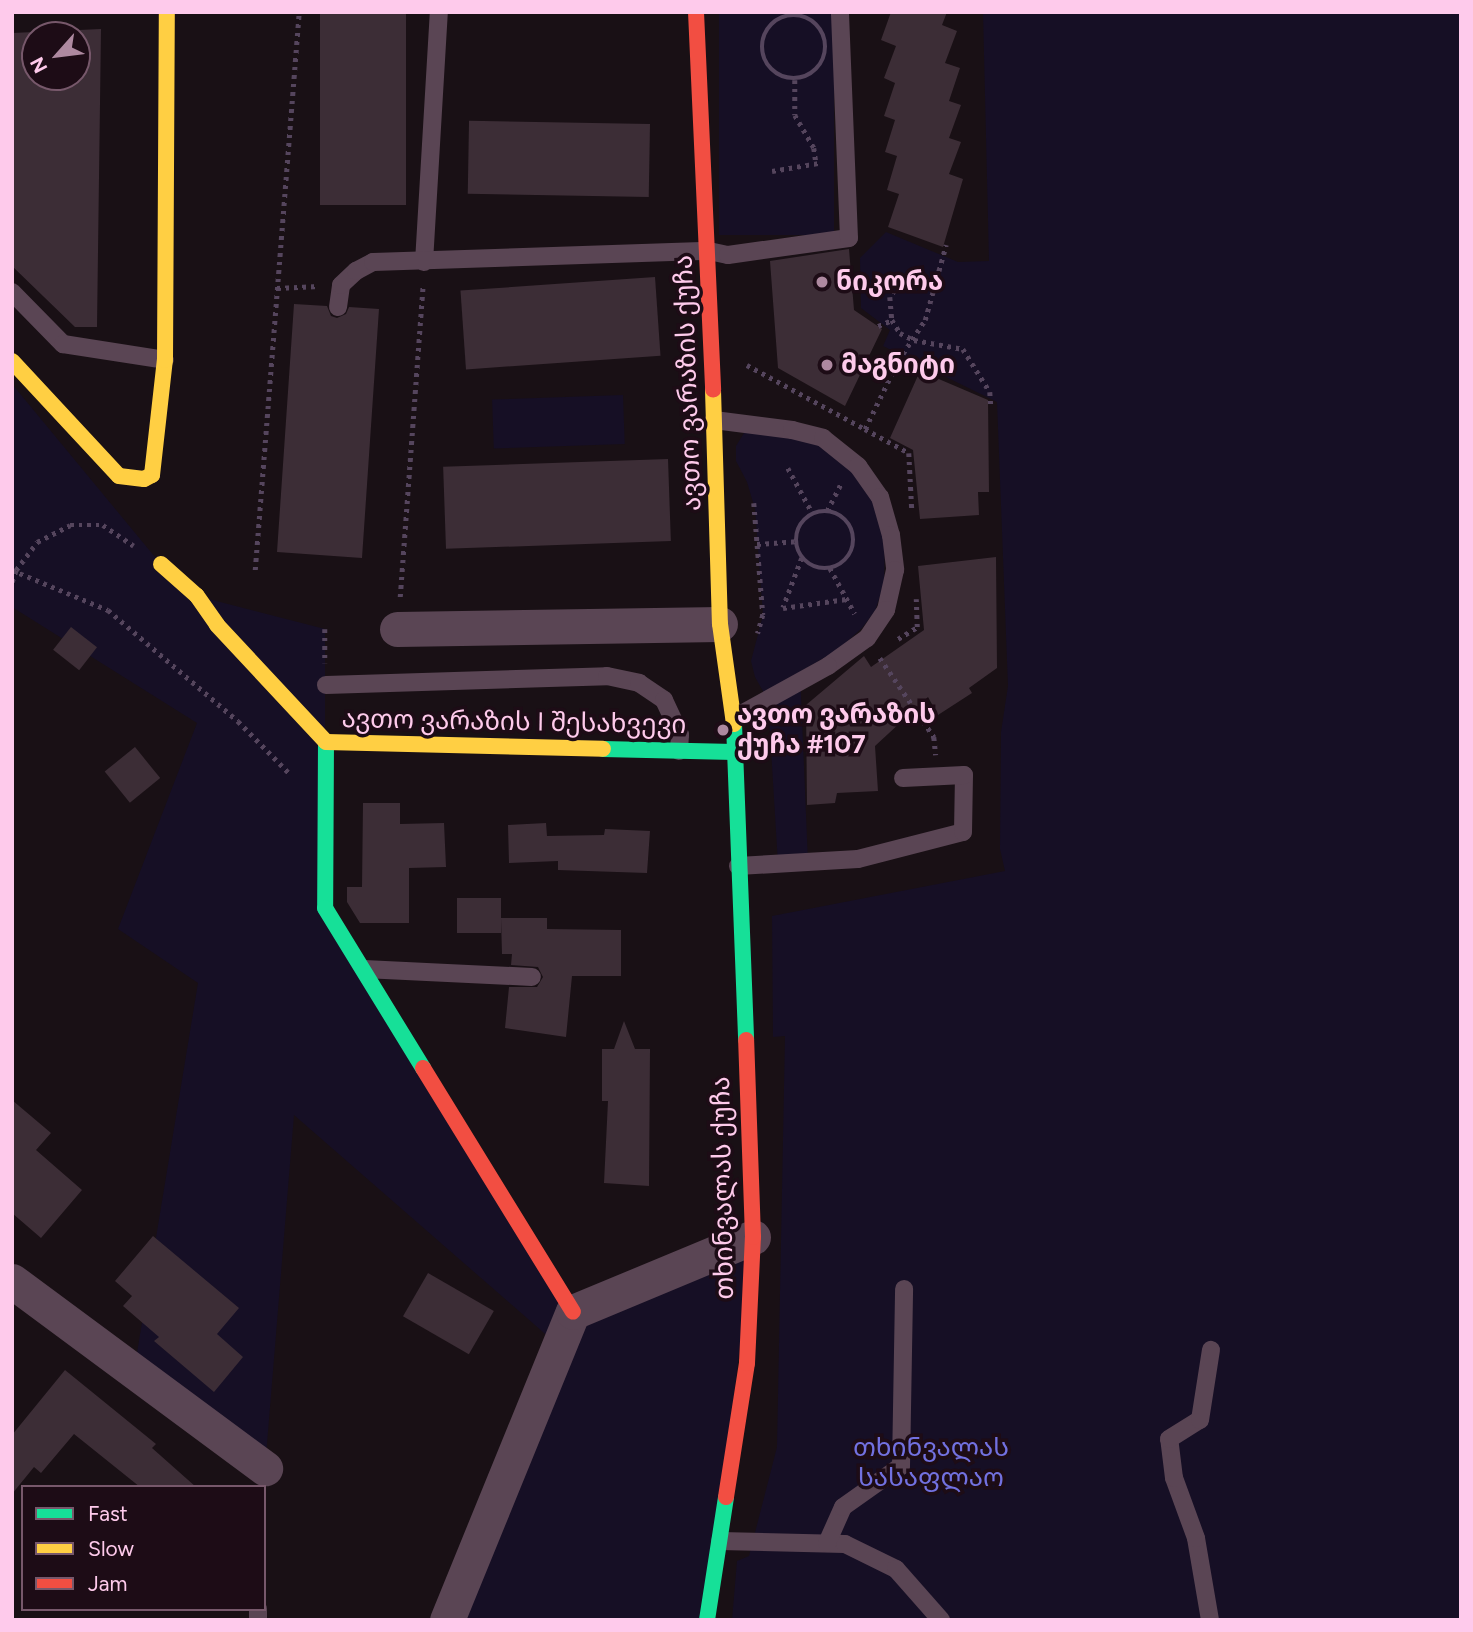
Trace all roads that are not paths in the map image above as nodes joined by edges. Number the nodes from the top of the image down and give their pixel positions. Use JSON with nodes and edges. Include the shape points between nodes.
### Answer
{"nodes":[{"id":1,"x":167,"y":12,"type":"edge"},
{"id":2,"x":439,"y":12,"type":"edge"},
{"id":3,"x":696,"y":12,"type":"edge"},
{"id":4,"x":840,"y":12,"type":"edge"},
{"id":5,"x":709,"y":251,"type":"junction"},
{"id":6,"x":424,"y":262,"type":"junction"},
{"id":7,"x":12,"y":292,"type":"edge"},
{"id":8,"x":338,"y":307,"type":"dead end"},
{"id":9,"x":164,"y":360,"type":"junction"},
{"id":10,"x":12,"y":361,"type":"edge"},
{"id":11,"x":713,"y":420,"type":"junction"},
{"id":12,"x":161,"y":564,"type":"road end"},
{"id":13,"x":720,"y":624,"type":"junction"},
{"id":14,"x":397,"y":629,"type":"road end"},
{"id":15,"x":326,"y":685,"type":"dead end"},
{"id":16,"x":734,"y":718,"type":"junction"},
{"id":17,"x":326,"y":742,"type":"junction"},
{"id":18,"x":679,"y":751,"type":"junction"},
{"id":19,"x":734,"y":752,"type":"junction"},
{"id":20,"x":903,"y":778,"type":"dead end"},
{"id":21,"x":738,"y":866,"type":"junction"},
{"id":22,"x":362,"y":969,"type":"junction"},
{"id":23,"x":532,"y":977,"type":"dead end"},
{"id":24,"x":753,"y":1237,"type":"junction"},
{"id":25,"x":12,"y":1281,"type":"edge"},
{"id":26,"x":905,"y":1289,"type":"dead end"},
{"id":27,"x":573,"y":1312,"type":"junction"},
{"id":28,"x":1211,"y":1350,"type":"dead end"},
{"id":29,"x":265,"y":1478,"type":"edge"},
{"id":30,"x":720,"y":1541,"type":"junction"},
{"id":31,"x":827,"y":1543,"type":"junction"},
{"id":32,"x":447,"y":1620,"type":"edge"},
{"id":33,"x":707,"y":1620,"type":"edge"},
{"id":34,"x":941,"y":1620,"type":"edge"},
{"id":35,"x":1210,"y":1620,"type":"edge"}],
"edges":[{"from":1,"to":9,"type":"street"},
{"from":2,"to":6,"type":"lane"},
{"from":3,"to":5,"type":"street","name":"ავთო ვარაზის ქუჩა"},
{"from":4,"to":5,"type":"lane","via":[[849,238],[729,256]]},
{"from":5,"to":6,"type":"lane"},
{"from":5,"to":11,"type":"street","name":"ავთო ვარაზის ქუჩა"},
{"from":6,"to":8,"type":"lane","via":[[373,262],[341,285]]},
{"from":7,"to":9,"type":"lane","via":[[63,344]]},
{"from":9,"to":10,"type":"street","via":[[152,475],[144,479],[119,475]]},
{"from":11,"to":13,"type":"street","name":"ავთო ვარაზის ქუჩა"},
{"from":11,"to":16,"type":"lane","via":[[823,438],[858,466],[880,497],[895,570],[886,610],[867,638],[828,666]]},
{"from":12,"to":17,"type":"street","name":"ავთო ვარაზის I შესახვევი","via":[[197,596],[217,625]]},
{"from":13,"to":14,"type":"street"},
{"from":13,"to":16,"type":"street","name":"ავთო ვარაზის ქუჩა"},
{"from":15,"to":18,"type":"lane","via":[[607,676],[639,683],[664,700],[680,734]]},
{"from":16,"to":19,"type":"street","name":"ავთო ვარაზის ქუჩა"},
{"from":17,"to":18,"type":"street","name":"ავთო ვარაზის I შესახვევი"},
{"from":17,"to":22,"type":"street","via":[[325,908]]},
{"from":18,"to":19,"type":"street","name":"ავთო ვარაზის I შესახვევი"},
{"from":19,"to":21,"type":"street","name":"თხინვალას ქუჩა"},
{"from":20,"to":21,"type":"lane","via":[[964,775],[963,832],[858,859]]},
{"from":21,"to":24,"type":"street","name":"თხინვალას ქუჩა"},
{"from":22,"to":23,"type":"lane"},
{"from":22,"to":27,"type":"street"},
{"from":24,"to":27,"type":"street"},
{"from":24,"to":30,"type":"street","name":"თხინვალას ქუჩა","via":[[747,1363]]},
{"from":25,"to":29,"type":"street"},
{"from":26,"to":31,"type":"lane","via":[[901,1466],[843,1507]]},
{"from":27,"to":32,"type":"street"},
{"from":28,"to":35,"type":"lane","via":[[1200,1420],[1169,1438],[1174,1478],[1196,1538]]},
{"from":30,"to":31,"type":"lane"},
{"from":30,"to":33,"type":"street","name":"თხინვალას ქუჩა"},
{"from":31,"to":34,"type":"lane","via":[[845,1544],[896,1569]]}]}
